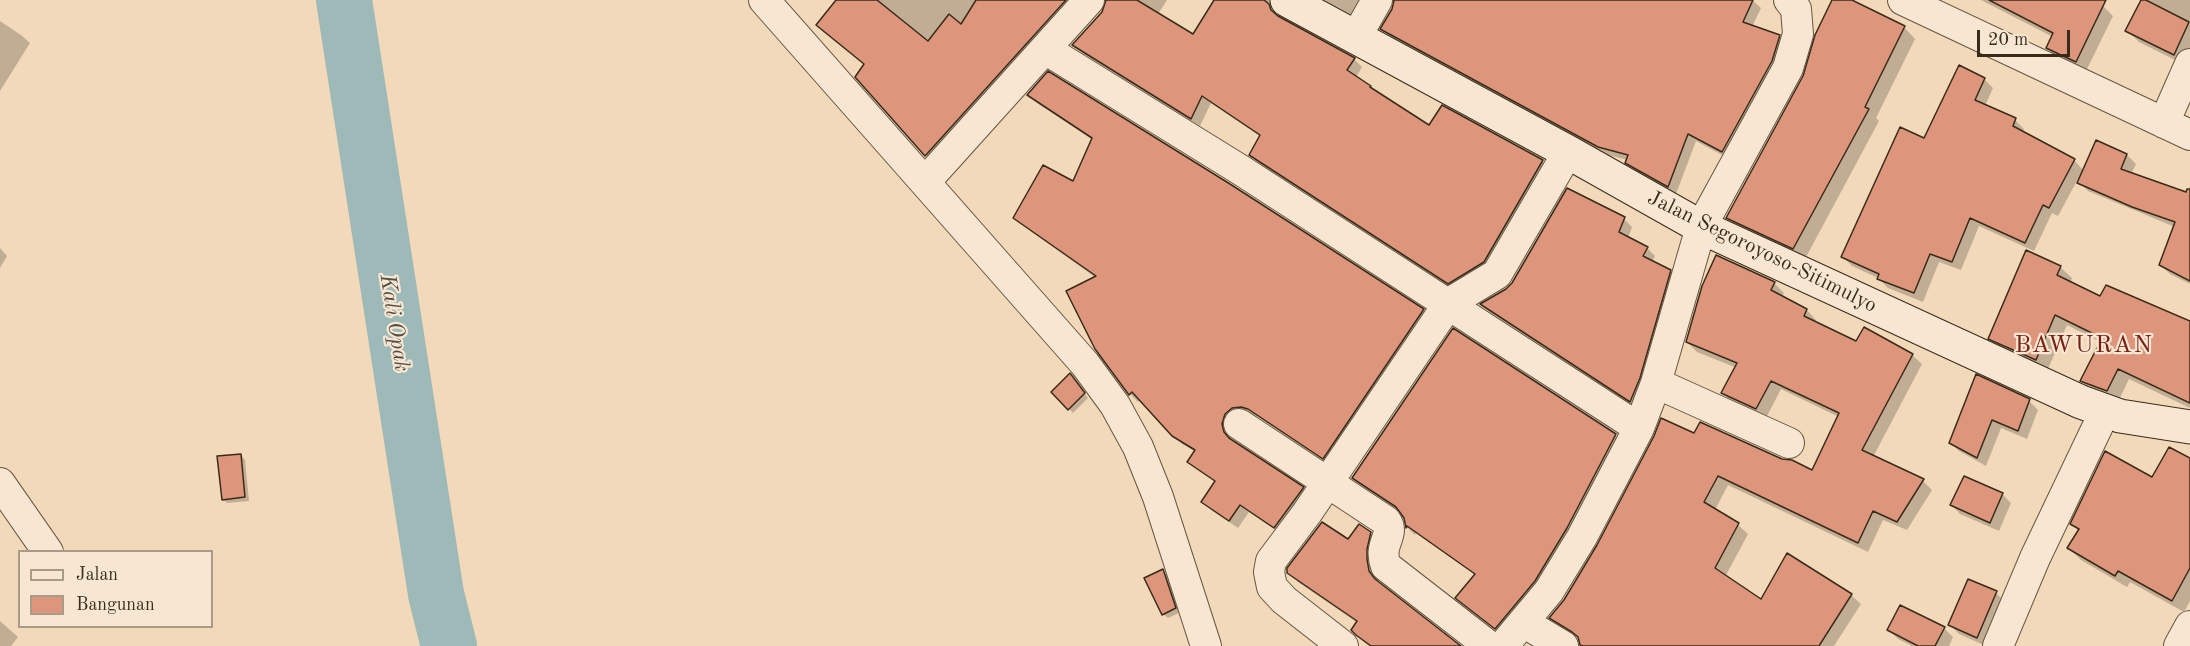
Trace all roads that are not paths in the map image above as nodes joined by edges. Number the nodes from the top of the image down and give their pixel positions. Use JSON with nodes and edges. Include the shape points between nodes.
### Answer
{"nodes":[{"id":1,"x":764,"y":0,"type":"edge"},
{"id":2,"x":1089,"y":0,"type":"edge"},
{"id":3,"x":1287,"y":0,"type":"edge"},
{"id":4,"x":1377,"y":0,"type":"edge"},
{"id":5,"x":1789,"y":0,"type":"edge"},
{"id":6,"x":1903,"y":0,"type":"edge"},
{"id":7,"x":1356,"y":37,"type":"junction"},
{"id":8,"x":1045,"y":49,"type":"junction"},
{"id":9,"x":2190,"y":64,"type":"edge"},
{"id":10,"x":2177,"y":129,"type":"edge"},
{"id":11,"x":1568,"y":152,"type":"junction"},
{"id":12,"x":925,"y":182,"type":"junction"},
{"id":13,"x":1701,"y":227,"type":"junction"},
{"id":14,"x":1449,"y":303,"type":"junction"},
{"id":15,"x":1656,"y":383,"type":"junction"},
{"id":16,"x":2105,"y":411,"type":"junction"},
{"id":17,"x":1239,"y":424,"type":"dead end"},
{"id":18,"x":2190,"y":427,"type":"edge"},
{"id":19,"x":1639,"y":428,"type":"junction"},
{"id":20,"x":1789,"y":443,"type":"dead end"},
{"id":21,"x":1328,"y":481,"type":"junction"},
{"id":22,"x":0,"y":483,"type":"edge"},
{"id":23,"x":47,"y":550,"type":"edge"},
{"id":24,"x":1523,"y":622,"type":"junction"},
{"id":25,"x":2190,"y":626,"type":"edge"},
{"id":26,"x":1206,"y":646,"type":"edge"},
{"id":27,"x":1343,"y":646,"type":"edge"},
{"id":28,"x":1489,"y":646,"type":"edge"},
{"id":29,"x":1503,"y":646,"type":"edge"},
{"id":30,"x":1563,"y":646,"type":"edge"},
{"id":31,"x":1998,"y":646,"type":"edge"},
{"id":32,"x":2179,"y":646,"type":"edge"}],
"edges":[{"from":1,"to":12,"type":"street"},
{"from":2,"to":8,"type":"street"},
{"from":3,"to":7,"type":"main road","name":"Jalan Segoroyoso-Sitimulyo"},
{"from":4,"to":7,"type":"street"},
{"from":5,"to":13,"type":"street","via":[[1796,9],[1798,34],[1788,68]]},
{"from":6,"to":10,"type":"street"},
{"from":7,"to":11,"type":"main road","name":"Jalan Segoroyoso-Sitimulyo"},
{"from":8,"to":12,"type":"street"},
{"from":8,"to":14,"type":"street"},
{"from":9,"to":10,"type":"street"},
{"from":11,"to":13,"type":"main road","name":"Jalan Segoroyoso-Sitimulyo"},
{"from":11,"to":14,"type":"street","via":[[1497,274]]},
{"from":12,"to":26,"type":"street","via":[[1085,364],[1115,405],[1138,447],[1158,497]]},
{"from":13,"to":15,"type":"street"},
{"from":13,"to":16,"type":"main road","name":"Jalan Segoroyoso-Sitimulyo"},
{"from":14,"to":19,"type":"street"},
{"from":14,"to":21,"type":"street"},
{"from":15,"to":19,"type":"street"},
{"from":15,"to":20,"type":"street"},
{"from":16,"to":18,"type":"main road","name":"Jalan Segoroyoso-Sitimulyo"},
{"from":16,"to":31,"type":"street"},
{"from":17,"to":21,"type":"street"},
{"from":19,"to":24,"type":"street","via":[[1582,537]]},
{"from":21,"to":27,"type":"street","via":[[1271,561],[1269,572],[1272,587],[1284,600]]},
{"from":21,"to":28,"type":"street","via":[[1389,525],[1382,550],[1386,566]]},
{"from":22,"to":23,"type":"street"},
{"from":24,"to":29,"type":"street"},
{"from":24,"to":30,"type":"street"},
{"from":25,"to":32,"type":"street"}]}
